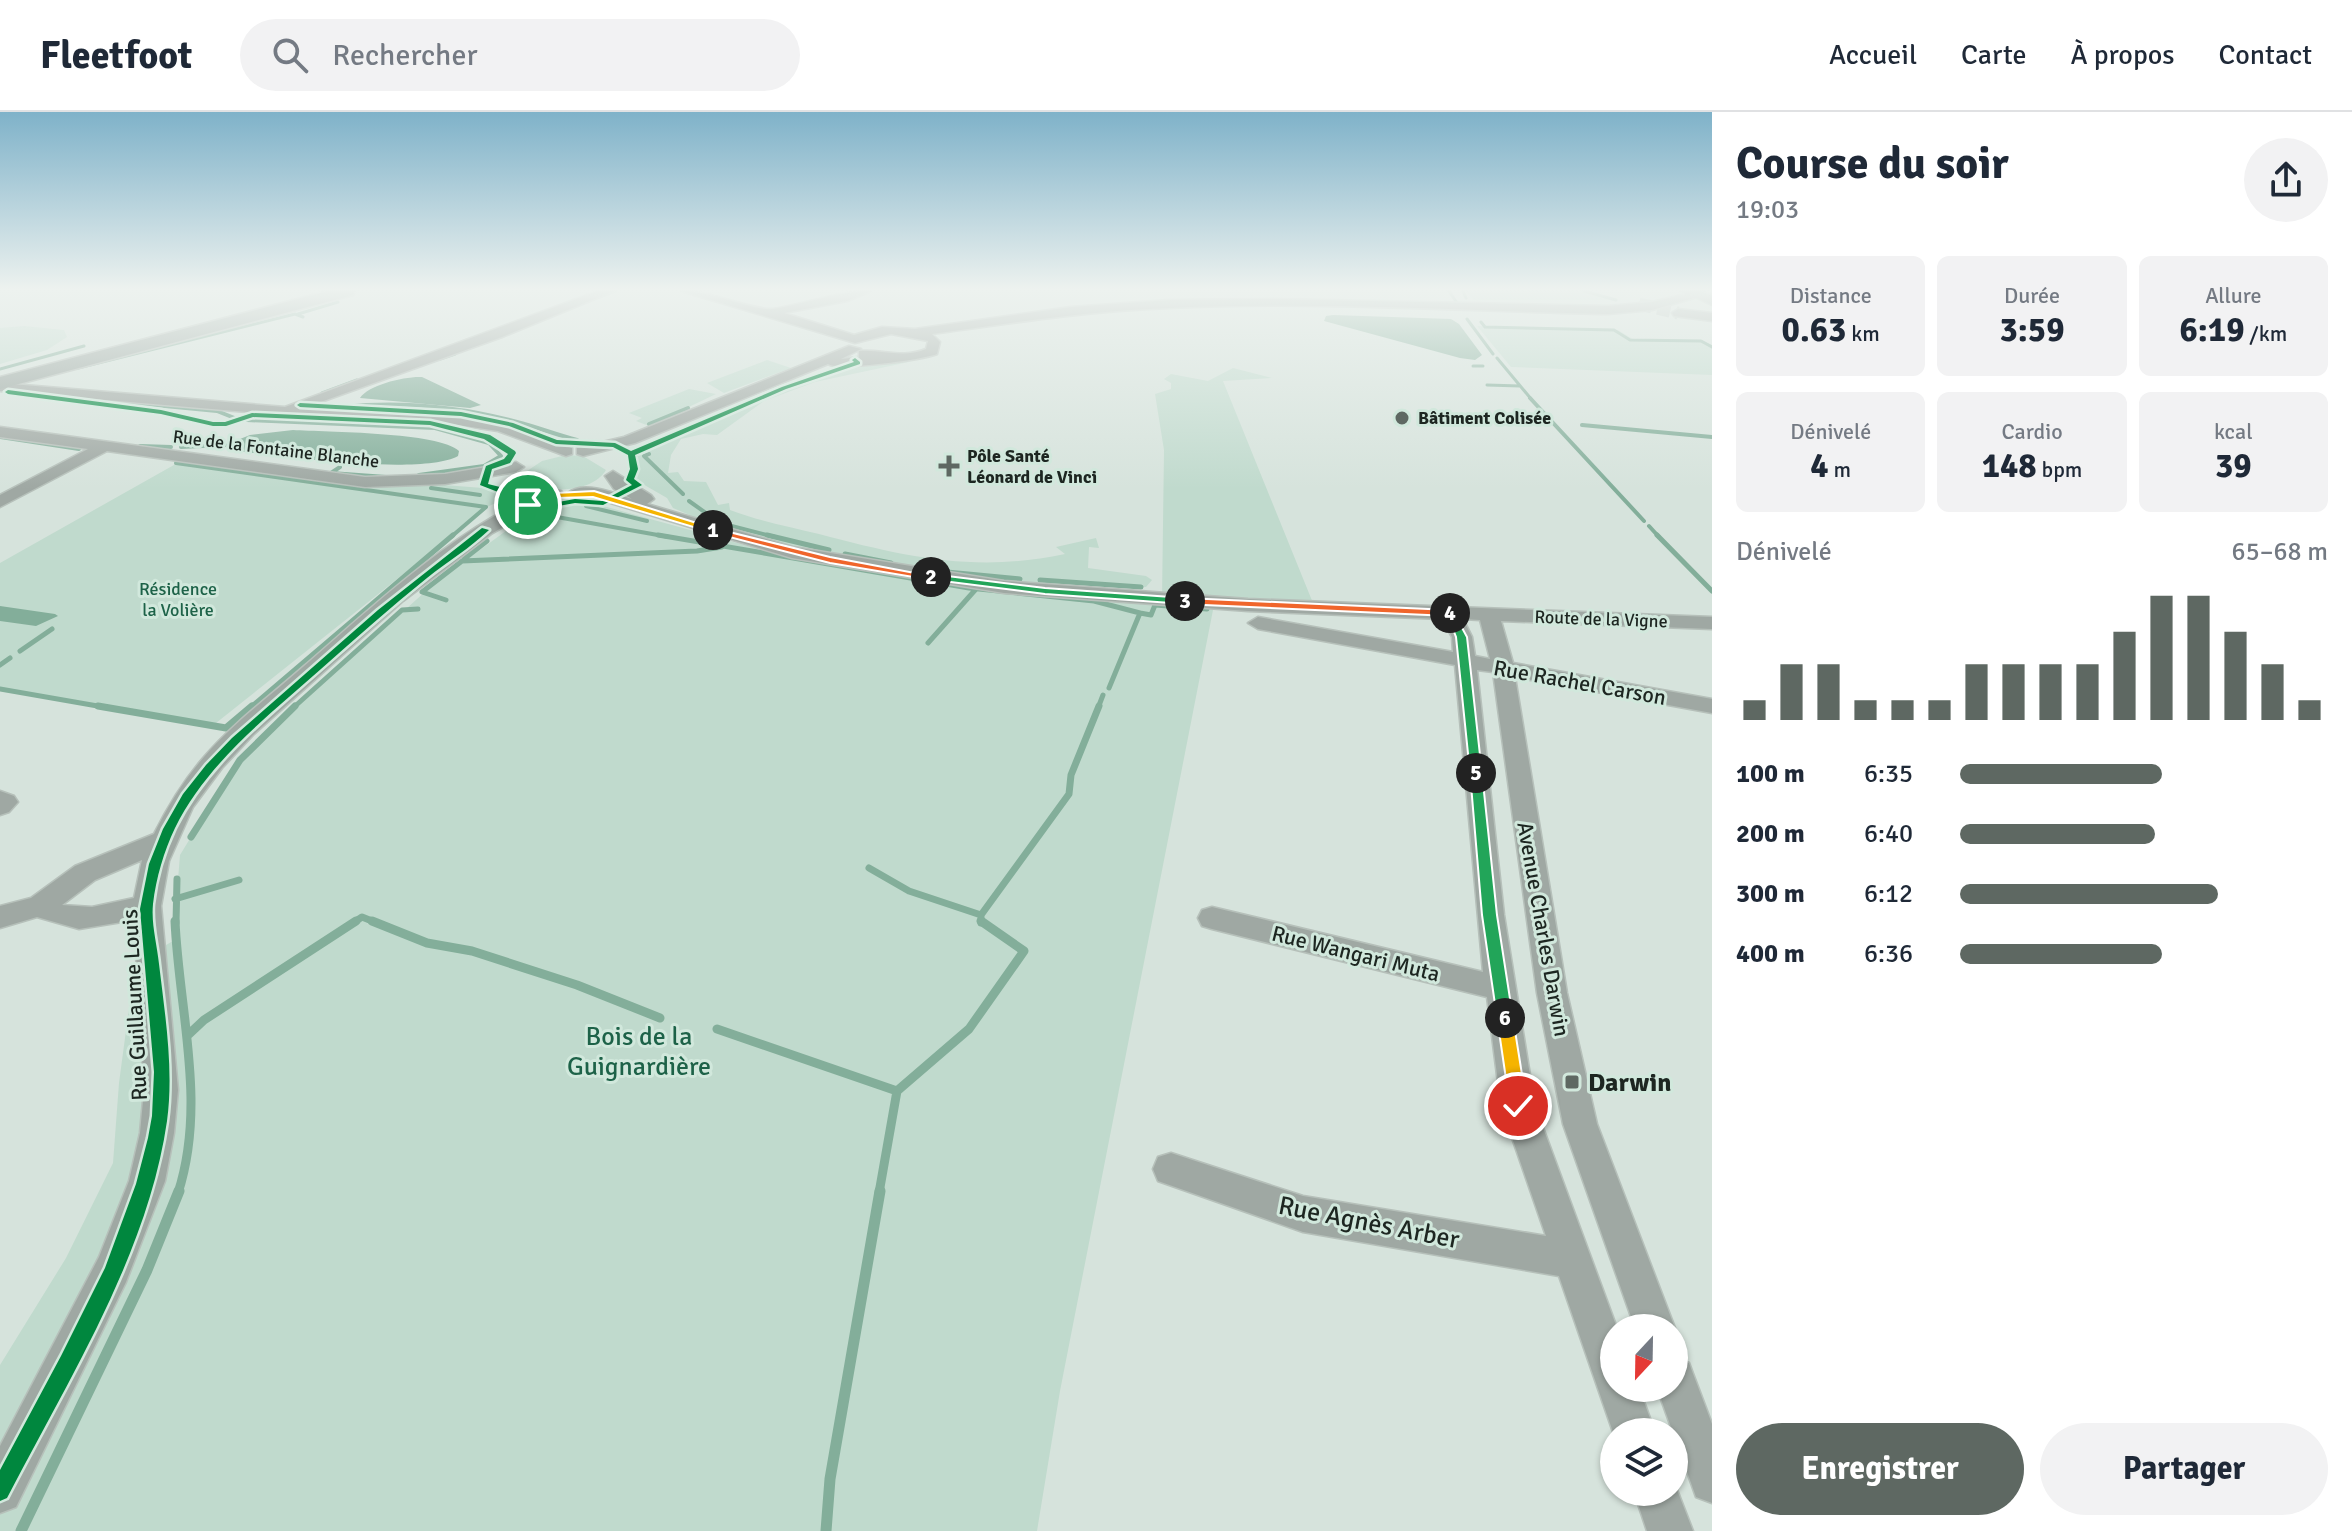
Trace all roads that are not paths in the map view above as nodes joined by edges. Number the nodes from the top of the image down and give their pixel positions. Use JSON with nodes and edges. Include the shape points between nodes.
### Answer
{"nodes":[{"id":1,"x":68,"y":357,"type":"edge"},
{"id":2,"x":103,"y":357,"type":"edge"},
{"id":3,"x":433,"y":357,"type":"edge"},
{"id":4,"x":823,"y":357,"type":"edge"},
{"id":5,"x":912,"y":357,"type":"edge"},
{"id":6,"x":879,"y":358,"type":"joint"},
{"id":7,"x":0,"y":375,"type":"edge"},
{"id":8,"x":0,"y":385,"type":"edge"},
{"id":9,"x":282,"y":411,"type":"junction"},
{"id":10,"x":463,"y":421,"type":"junction"},
{"id":11,"x":0,"y":432,"type":"edge"},
{"id":12,"x":103,"y":447,"type":"junction"},
{"id":13,"x":574,"y":451,"type":"junction"},
{"id":14,"x":613,"y":469,"type":"junction"},
{"id":15,"x":517,"y":475,"type":"junction"},
{"id":16,"x":577,"y":493,"type":"junction"},
{"id":17,"x":555,"y":495,"type":"junction"},
{"id":18,"x":0,"y":502,"type":"edge"},
{"id":19,"x":680,"y":519,"type":"junction"},
{"id":20,"x":485,"y":530,"type":"junction"},
{"id":21,"x":1449,"y":613,"type":"junction"},
{"id":22,"x":1489,"y":614,"type":"junction"},
{"id":23,"x":1258,"y":623,"type":"dead end"},
{"id":24,"x":1712,"y":623,"type":"edge"},
{"id":25,"x":1465,"y":661,"type":"junction"},
{"id":26,"x":1503,"y":668,"type":"junction"},
{"id":27,"x":1712,"y":706,"type":"edge"},
{"id":28,"x":0,"y":799,"type":"edge"},
{"id":29,"x":0,"y":806,"type":"edge"},
{"id":30,"x":162,"y":841,"type":"junction"},
{"id":31,"x":40,"y":906,"type":"junction"},
{"id":32,"x":147,"y":906,"type":"junction"},
{"id":33,"x":0,"y":917,"type":"edge"},
{"id":34,"x":1212,"y":918,"type":"dead end"},
{"id":35,"x":1501,"y":988,"type":"junction"},
{"id":36,"x":1171,"y":1169,"type":"dead end"},
{"id":37,"x":1571,"y":1259,"type":"junction"},
{"id":38,"x":1650,"y":1314,"type":"edge"},
{"id":39,"x":1600,"y":1338,"type":"edge"},
{"id":40,"x":1683,"y":1402,"type":"edge"},
{"id":41,"x":1712,"y":1481,"type":"edge"},
{"id":42,"x":0,"y":1491,"type":"edge"},
{"id":43,"x":1661,"y":1506,"type":"edge"},
{"id":44,"x":1670,"y":1531,"type":"edge"}],
"edges":[{"from":1,"to":7,"type":"highway"},
{"from":2,"to":8,"type":"highway"},
{"from":3,"to":9,"type":"street"},
{"from":4,"to":13,"type":"street","via":[[629,440]]},
{"from":5,"to":6,"type":"street"},
{"from":6,"to":14,"type":"street","via":[[826,367],[769,388],[631,447]]},
{"from":8,"to":9,"type":"street"},
{"from":9,"to":10,"type":"street"},
{"from":10,"to":13,"type":"street","via":[[501,427]]},
{"from":10,"to":15,"type":"street","via":[[517,444],[525,455]]},
{"from":11,"to":12,"type":"street","name":"Rue de la Fontaine Blanche"},
{"from":12,"to":15,"type":"street","name":"Rue de la Fontaine Blanche","via":[[344,481]]},
{"from":12,"to":18,"type":"street"},
{"from":13,"to":14,"type":"street","via":[[602,455]]},
{"from":13,"to":15,"type":"street","via":[[541,455]]},
{"from":14,"to":16,"type":"street","via":[[599,486]]},
{"from":14,"to":19,"type":"street","via":[[624,487]]},
{"from":15,"to":17,"type":"street","via":[[533,493]]},
{"from":15,"to":20,"type":"street","name":"Rue Guillaume Louis","via":[[518,497]]},
{"from":16,"to":17,"type":"street"},
{"from":16,"to":19,"type":"street","via":[[611,497]]},
{"from":17,"to":20,"type":"street","name":"Rue Guillaume Louis"},
{"from":19,"to":21,"type":"street","name":"Route de la Vigne","via":[[830,560],[1004,587],[1221,604]]},
{"from":20,"to":30,"type":"street","name":"Rue Guillaume Louis","via":[[396,597],[245,730],[194,786]]},
{"from":21,"to":22,"type":"street","name":"Route de la Vigne"},
{"from":21,"to":25,"type":"street","name":"Avenue Charles Darwin","via":[[1462,637]]},
{"from":22,"to":24,"type":"street","name":"Route de la Vigne"},
{"from":22,"to":26,"type":"street","name":"Avenue Charles Darwin"},
{"from":23,"to":25,"type":"street","name":"Rue Rachel Carson"},
{"from":25,"to":26,"type":"street","name":"Rue Rachel Carson"},
{"from":25,"to":35,"type":"street","name":"Avenue Charles Darwin"},
{"from":26,"to":27,"type":"street","name":"Rue Rachel Carson"},
{"from":26,"to":38,"type":"street","name":"Avenue Charles Darwin","via":[[1547,964],[1580,1124]]},
{"from":28,"to":29,"type":"street","via":[[5,802]]},
{"from":30,"to":31,"type":"street","via":[[85,873]]},
{"from":30,"to":32,"type":"street","name":"Rue Guillaume Louis"},
{"from":31,"to":32,"type":"street","via":[[76,919]]},
{"from":31,"to":33,"type":"street"},
{"from":32,"to":42,"type":"street","name":"Rue Guillaume Louis","via":[[161,1090],[147,1181],[113,1269]]},
{"from":34,"to":35,"type":"street","name":"Rue Wangari Muta"},
{"from":35,"to":37,"type":"street","name":"Avenue Charles Darwin","via":[[1518,1106]]},
{"from":36,"to":37,"type":"street","name":"Rue Agnès Arber","via":[[1303,1214]]},
{"from":37,"to":39,"type":"street","name":"Avenue Charles Darwin"},
{"from":40,"to":41,"type":"street"},
{"from":43,"to":44,"type":"street"}]}
